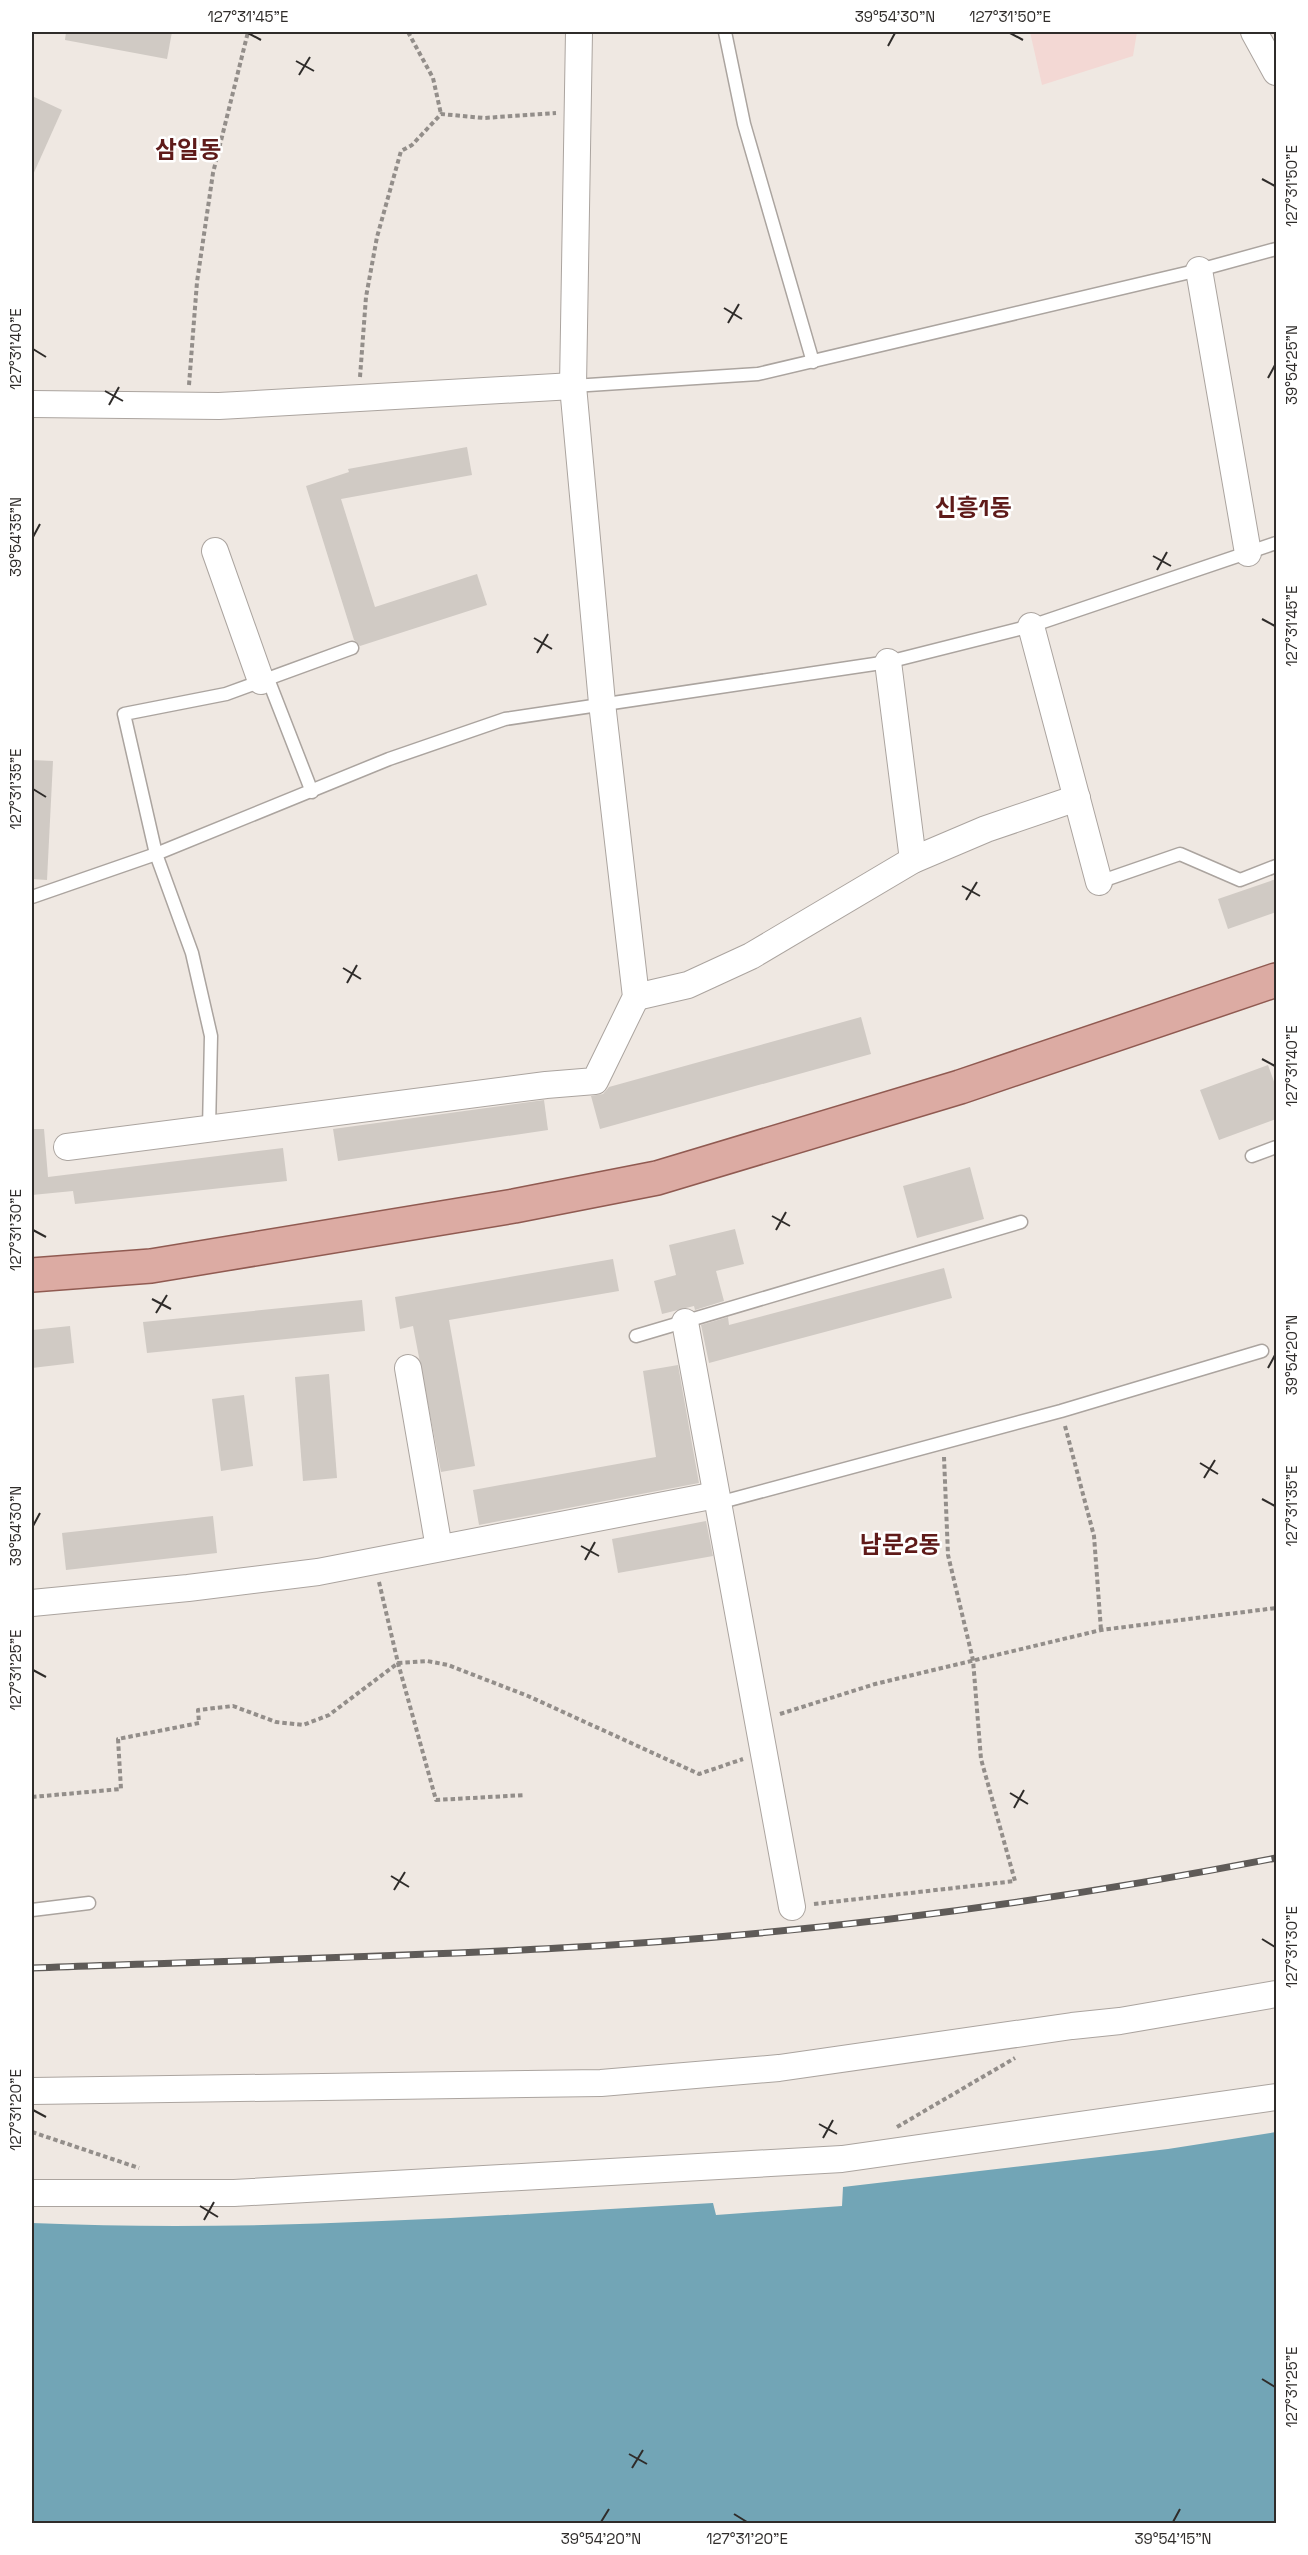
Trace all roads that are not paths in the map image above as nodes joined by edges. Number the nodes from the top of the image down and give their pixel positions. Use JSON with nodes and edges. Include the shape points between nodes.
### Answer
{"nodes":[{"id":1,"x":579,"y":32,"type":"edge"},
{"id":2,"x":725,"y":32,"type":"edge"},
{"id":3,"x":1254,"y":32,"type":"edge"},
{"id":4,"x":1276,"y":72,"type":"edge"},
{"id":5,"x":1276,"y":249,"type":"edge"},
{"id":6,"x":1198,"y":270,"type":"junction"},
{"id":7,"x":813,"y":362,"type":"junction"},
{"id":8,"x":573,"y":386,"type":"junction"},
{"id":9,"x":32,"y":404,"type":"edge"},
{"id":10,"x":1276,"y":543,"type":"edge"},
{"id":11,"x":215,"y":551,"type":"dead end"},
{"id":12,"x":1248,"y":553,"type":"junction"},
{"id":13,"x":1031,"y":626,"type":"junction"},
{"id":14,"x":352,"y":648,"type":"dead end"},
{"id":15,"x":888,"y":662,"type":"junction"},
{"id":16,"x":264,"y":680,"type":"junction"},
{"id":17,"x":602,"y":703,"type":"junction"},
{"id":18,"x":312,"y":792,"type":"junction"},
{"id":19,"x":1077,"y":798,"type":"junction"},
{"id":20,"x":156,"y":854,"type":"junction"},
{"id":21,"x":913,"y":860,"type":"junction"},
{"id":22,"x":1276,"y":866,"type":"edge"},
{"id":23,"x":1099,"y":882,"type":"joint"},
{"id":24,"x":32,"y":897,"type":"edge"},
{"id":25,"x":1276,"y":980,"type":"edge"},
{"id":26,"x":636,"y":997,"type":"junction"},
{"id":27,"x":209,"y":1129,"type":"junction"},
{"id":28,"x":67,"y":1147,"type":"dead end"},
{"id":29,"x":1276,"y":1148,"type":"edge"},
{"id":30,"x":1252,"y":1156,"type":"dead end"},
{"id":31,"x":1022,"y":1222,"type":"dead end"},
{"id":32,"x":32,"y":1275,"type":"edge"},
{"id":33,"x":685,"y":1322,"type":"junction"},
{"id":34,"x":636,"y":1336,"type":"dead end"},
{"id":35,"x":1262,"y":1351,"type":"dead end"},
{"id":36,"x":408,"y":1368,"type":"dead end"},
{"id":37,"x":717,"y":1499,"type":"junction"},
{"id":38,"x":439,"y":1548,"type":"junction"},
{"id":39,"x":32,"y":1603,"type":"edge"},
{"id":40,"x":89,"y":1903,"type":"dead end"},
{"id":41,"x":792,"y":1907,"type":"road end"},
{"id":42,"x":32,"y":1910,"type":"edge"},
{"id":43,"x":1276,"y":1994,"type":"edge"},
{"id":44,"x":32,"y":2091,"type":"edge"},
{"id":45,"x":1276,"y":2097,"type":"edge"},
{"id":46,"x":32,"y":2193,"type":"edge"}],
"edges":[{"from":1,"to":8,"type":"street"},
{"from":2,"to":7,"type":"lane","via":[[744,124]]},
{"from":3,"to":4,"type":"street"},
{"from":5,"to":6,"type":"lane"},
{"from":6,"to":7,"type":"lane"},
{"from":6,"to":12,"type":"street"},
{"from":7,"to":8,"type":"lane","via":[[758,374]]},
{"from":8,"to":9,"type":"street","via":[[189,406]]},
{"from":8,"to":17,"type":"street"},
{"from":10,"to":12,"type":"lane"},
{"from":11,"to":16,"type":"street"},
{"from":12,"to":13,"type":"lane"},
{"from":13,"to":15,"type":"lane"},
{"from":13,"to":19,"type":"street"},
{"from":14,"to":16,"type":"lane"},
{"from":15,"to":17,"type":"lane"},
{"from":15,"to":21,"type":"street"},
{"from":16,"to":18,"type":"lane"},
{"from":16,"to":20,"type":"lane","via":[[226,693],[124,714]]},
{"from":17,"to":18,"type":"lane","via":[[505,719],[389,759]]},
{"from":17,"to":26,"type":"street"},
{"from":18,"to":20,"type":"lane"},
{"from":19,"to":21,"type":"street","via":[[986,829]]},
{"from":19,"to":23,"type":"street"},
{"from":20,"to":24,"type":"lane"},
{"from":20,"to":27,"type":"lane","via":[[192,953],[210,1036]]},
{"from":21,"to":26,"type":"street","via":[[751,956],[688,985]]},
{"from":22,"to":23,"type":"lane","via":[[1240,880],[1180,854]]},
{"from":25,"to":32,"type":"main road","via":[[960,1087],[657,1178],[514,1206],[151,1266]]},
{"from":26,"to":27,"type":"street","via":[[595,1082]]},
{"from":27,"to":28,"type":"street"},
{"from":29,"to":30,"type":"lane"},
{"from":31,"to":33,"type":"lane"},
{"from":33,"to":34,"type":"lane"},
{"from":33,"to":37,"type":"street"},
{"from":35,"to":37,"type":"lane","via":[[1061,1411]]},
{"from":36,"to":38,"type":"street"},
{"from":37,"to":38,"type":"street"},
{"from":37,"to":41,"type":"street"},
{"from":38,"to":39,"type":"street","via":[[318,1572]]},
{"from":40,"to":42,"type":"lane"},
{"from":43,"to":44,"type":"street","via":[[1120,2021],[779,2068],[613,2082]]},
{"from":45,"to":46,"type":"street","via":[[842,2159],[234,2193]]}]}
